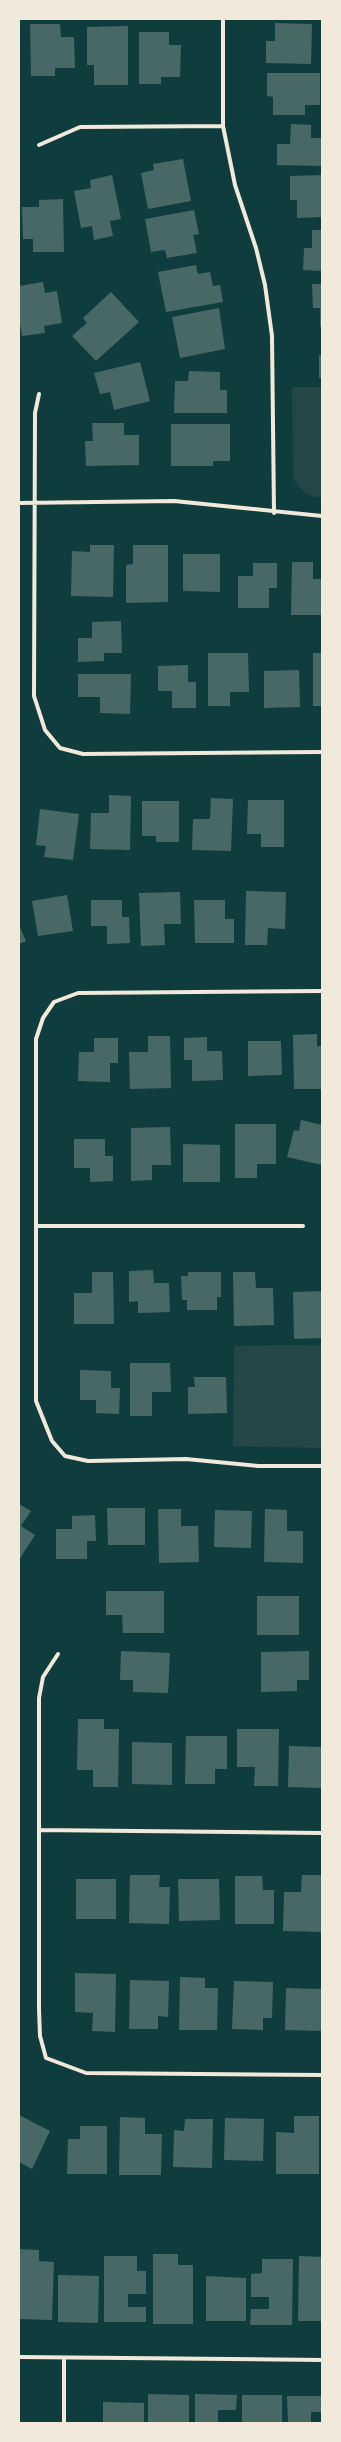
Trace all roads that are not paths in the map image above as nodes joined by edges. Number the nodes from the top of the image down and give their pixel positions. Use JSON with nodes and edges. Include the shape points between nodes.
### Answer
{"nodes":[{"id":1,"x":223,"y":19,"type":"edge"},
{"id":2,"x":223,"y":126,"type":"junction"},
{"id":3,"x":39,"y":146,"type":"dead end"},
{"id":4,"x":39,"y":394,"type":"dead end"},
{"id":5,"x":19,"y":503,"type":"edge"},
{"id":6,"x":34,"y":503,"type":"junction"},
{"id":7,"x":274,"y":513,"type":"junction"},
{"id":8,"x":322,"y":516,"type":"edge"},
{"id":9,"x":322,"y":752,"type":"edge"},
{"id":10,"x":322,"y":991,"type":"edge"},
{"id":11,"x":36,"y":1226,"type":"junction"},
{"id":12,"x":303,"y":1226,"type":"dead end"},
{"id":13,"x":322,"y":1466,"type":"edge"},
{"id":14,"x":58,"y":1654,"type":"dead end"},
{"id":15,"x":39,"y":1830,"type":"junction"},
{"id":16,"x":322,"y":1833,"type":"edge"},
{"id":17,"x":322,"y":2076,"type":"edge"},
{"id":18,"x":19,"y":2357,"type":"edge"},
{"id":19,"x":64,"y":2358,"type":"junction"},
{"id":20,"x":322,"y":2360,"type":"edge"},
{"id":21,"x":64,"y":2423,"type":"edge"}],
"edges":[{"from":1,"to":2,"type":"street"},
{"from":2,"to":3,"type":"street","via":[[80,127]]},
{"from":2,"to":7,"type":"street","via":[[235,185],[256,248],[265,285],[272,336]]},
{"from":4,"to":6,"type":"street","via":[[35,413]]},
{"from":5,"to":6,"type":"street"},
{"from":6,"to":7,"type":"street","via":[[174,501]]},
{"from":6,"to":9,"type":"street","via":[[34,696],[45,730],[60,748],[83,754]]},
{"from":7,"to":8,"type":"street"},
{"from":10,"to":11,"type":"street","via":[[78,993],[54,1002],[43,1018],[36,1039]]},
{"from":11,"to":12,"type":"street"},
{"from":11,"to":13,"type":"street","via":[[36,1401],[52,1441],[65,1456],[88,1461],[186,1459],[258,1466]]},
{"from":14,"to":15,"type":"street","via":[[43,1677],[39,1698]]},
{"from":15,"to":16,"type":"street"},
{"from":15,"to":17,"type":"street","via":[[40,2036],[46,2058],[86,2073]]},
{"from":18,"to":19,"type":"street"},
{"from":19,"to":20,"type":"street"},
{"from":19,"to":21,"type":"street"}]}
